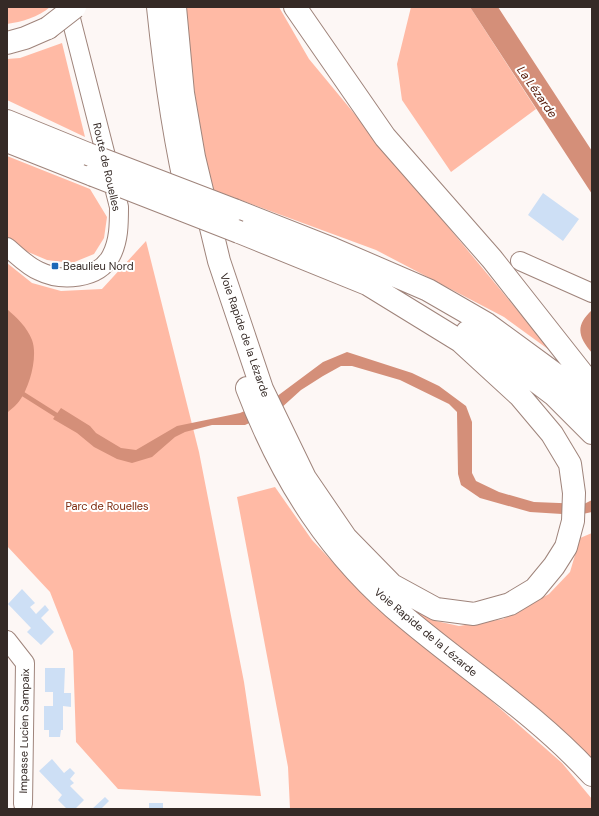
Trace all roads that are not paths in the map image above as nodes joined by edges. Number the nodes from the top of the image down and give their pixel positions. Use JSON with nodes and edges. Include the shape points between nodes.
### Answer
{"nodes":[{"id":1,"x":68,"y":7,"type":"edge"},
{"id":2,"x":75,"y":7,"type":"edge"},
{"id":3,"x":158,"y":7,"type":"edge"},
{"id":4,"x":175,"y":7,"type":"edge"},
{"id":5,"x":295,"y":7,"type":"edge"},
{"id":6,"x":7,"y":43,"type":"edge"},
{"id":7,"x":7,"y":121,"type":"edge"},
{"id":8,"x":7,"y":141,"type":"edge"},
{"id":9,"x":7,"y":247,"type":"edge"},
{"id":10,"x":520,"y":261,"type":"dead end"},
{"id":11,"x":364,"y":282,"type":"junction"},
{"id":12,"x":592,"y":292,"type":"edge"},
{"id":13,"x":592,"y":386,"type":"edge"},
{"id":14,"x":592,"y":412,"type":"edge"},
{"id":15,"x":592,"y":433,"type":"edge"},
{"id":16,"x":7,"y":640,"type":"edge"},
{"id":17,"x":592,"y":775,"type":"edge"},
{"id":18,"x":19,"y":806,"type":"edge"}],
"edges":[{"from":1,"to":9,"type":"street","name":"Route de Rouelles","via":[[119,207],[119,227],[115,246],[103,266],[80,276],[66,278],[53,277],[38,271]]},
{"from":2,"to":6,"type":"highway","bridge":true,"via":[[48,28]]},
{"from":3,"to":17,"type":"highway","name":"Voie Rapide de la Lézarde","via":[[166,83],[178,158],[204,260],[237,362],[279,463],[306,509],[337,551],[367,583],[406,619],[550,733]]},
{"from":4,"to":11,"type":"highway","name":"Voie Rapide de la Lézarde","via":[[183,93],[194,157],[219,261],[262,389],[305,478],[346,538],[392,586],[436,609],[474,614],[510,604],[535,588],[566,547],[573,521],[574,493],[570,464],[552,434],[520,396],[460,341]]},
{"from":5,"to":13,"type":"highway","via":[[386,137],[492,259]]},
{"from":7,"to":14,"type":"highway","bridge":true,"via":[[333,249],[428,290],[487,324],[558,376]]},
{"from":8,"to":11,"type":"highway","bridge":true},
{"from":10,"to":12,"type":"street"},
{"from":11,"to":15,"type":"highway","via":[[446,318],[554,395]]},
{"from":16,"to":18,"type":"street","name":"Impasse Lucien Sampaix","via":[[25,663]]}]}
